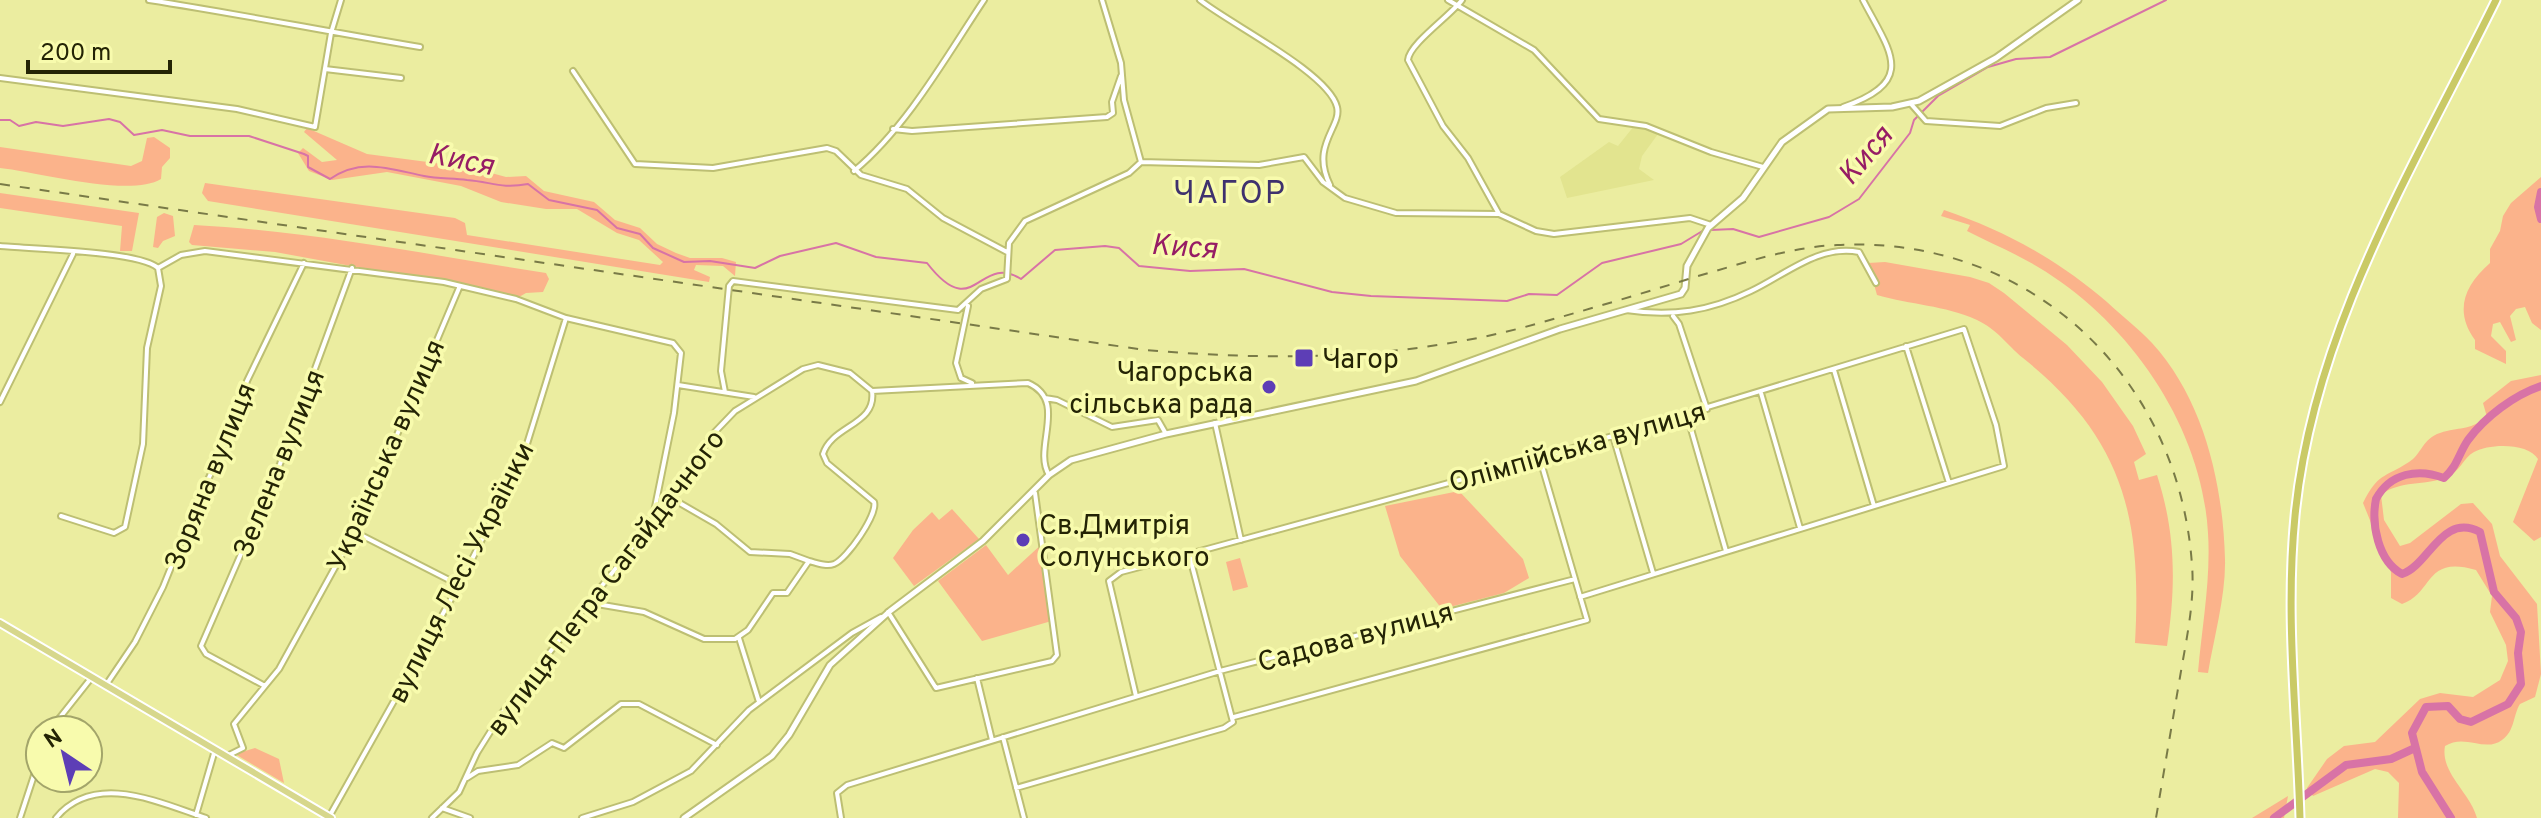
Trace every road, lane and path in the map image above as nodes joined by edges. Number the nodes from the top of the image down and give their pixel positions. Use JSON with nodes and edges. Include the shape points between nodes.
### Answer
{"nodes":[{"id":1,"x":149,"y":0,"type":"edge"},
{"id":2,"x":341,"y":0,"type":"edge"},
{"id":3,"x":984,"y":0,"type":"edge"},
{"id":4,"x":1102,"y":0,"type":"edge"},
{"id":5,"x":1200,"y":0,"type":"edge"},
{"id":6,"x":1448,"y":0,"type":"edge"},
{"id":7,"x":1462,"y":0,"type":"edge"},
{"id":8,"x":1863,"y":0,"type":"edge"},
{"id":9,"x":2078,"y":0,"type":"edge"},
{"id":10,"x":2496,"y":0,"type":"edge"},
{"id":11,"x":1457,"y":6,"type":"junction"},
{"id":12,"x":331,"y":33,"type":"junction"},
{"id":13,"x":420,"y":47,"type":"dead end"},
{"id":14,"x":325,"y":69,"type":"junction"},
{"id":15,"x":573,"y":71,"type":"dead end"},
{"id":16,"x":1121,"y":76,"type":"junction"},
{"id":17,"x":0,"y":78,"type":"edge"},
{"id":18,"x":401,"y":78,"type":"dead end"},
{"id":19,"x":2076,"y":103,"type":"dead end"},
{"id":20,"x":1911,"y":104,"type":"junction"},
{"id":21,"x":1839,"y":109,"type":"junction"},
{"id":22,"x":893,"y":129,"type":"junction"},
{"id":23,"x":1141,"y":162,"type":"junction"},
{"id":24,"x":1763,"y":167,"type":"junction"},
{"id":25,"x":854,"y":171,"type":"junction"},
{"id":26,"x":1331,"y":188,"type":"junction"},
{"id":27,"x":1499,"y":214,"type":"junction"},
{"id":28,"x":1709,"y":226,"type":"junction"},
{"id":29,"x":0,"y":246,"type":"edge"},
{"id":30,"x":1007,"y":252,"type":"junction"},
{"id":31,"x":73,"y":254,"type":"junction"},
{"id":32,"x":304,"y":263,"type":"junction"},
{"id":33,"x":158,"y":268,"type":"junction"},
{"id":34,"x":352,"y":268,"type":"junction"},
{"id":35,"x":1876,"y":283,"type":"dead end"},
{"id":36,"x":459,"y":288,"type":"junction"},
{"id":37,"x":969,"y":303,"type":"junction"},
{"id":38,"x":1624,"y":310,"type":"junction"},
{"id":39,"x":1670,"y":315,"type":"junction"},
{"id":40,"x":566,"y":318,"type":"junction"},
{"id":41,"x":1906,"y":346,"type":"junction"},
{"id":42,"x":1834,"y":370,"type":"junction"},
{"id":43,"x":974,"y":384,"type":"junction"},
{"id":44,"x":677,"y":385,"type":"junction"},
{"id":45,"x":872,"y":391,"type":"junction"},
{"id":46,"x":725,"y":392,"type":"junction"},
{"id":47,"x":1761,"y":393,"type":"junction"},
{"id":48,"x":754,"y":397,"type":"junction"},
{"id":49,"x":1045,"y":398,"type":"junction"},
{"id":50,"x":0,"y":402,"type":"edge"},
{"id":51,"x":1707,"y":409,"type":"junction"},
{"id":52,"x":1687,"y":415,"type":"junction"},
{"id":53,"x":1215,"y":423,"type":"junction"},
{"id":54,"x":1166,"y":434,"type":"junction"},
{"id":55,"x":1613,"y":436,"type":"junction"},
{"id":56,"x":1540,"y":458,"type":"junction"},
{"id":57,"x":1049,"y":475,"type":"junction"},
{"id":58,"x":1949,"y":483,"type":"junction"},
{"id":59,"x":1035,"y":493,"type":"junction"},
{"id":60,"x":671,"y":498,"type":"junction"},
{"id":61,"x":1874,"y":506,"type":"junction"},
{"id":62,"x":61,"y":516,"type":"dead end"},
{"id":63,"x":651,"y":521,"type":"junction"},
{"id":64,"x":1800,"y":528,"type":"junction"},
{"id":65,"x":355,"y":532,"type":"junction"},
{"id":66,"x":1241,"y":540,"type":"junction"},
{"id":67,"x":1726,"y":551,"type":"junction"},
{"id":68,"x":1189,"y":554,"type":"junction"},
{"id":69,"x":809,"y":561,"type":"junction"},
{"id":70,"x":1653,"y":573,"type":"junction"},
{"id":71,"x":1575,"y":579,"type":"junction"},
{"id":72,"x":459,"y":585,"type":"junction"},
{"id":73,"x":1580,"y":597,"type":"junction"},
{"id":74,"x":591,"y":603,"type":"junction"},
{"id":75,"x":886,"y":614,"type":"junction"},
{"id":76,"x":0,"y":623,"type":"edge"},
{"id":77,"x":739,"y":638,"type":"junction"},
{"id":78,"x":1220,"y":671,"type":"junction"},
{"id":79,"x":92,"y":677,"type":"junction"},
{"id":80,"x":977,"y":678,"type":"junction"},
{"id":81,"x":106,"y":685,"type":"junction"},
{"id":82,"x":265,"y":686,"type":"junction"},
{"id":83,"x":1137,"y":697,"type":"junction"},
{"id":84,"x":759,"y":702,"type":"junction"},
{"id":85,"x":63,"y":714,"type":"edge"},
{"id":86,"x":1234,"y":717,"type":"junction"},
{"id":87,"x":1003,"y":737,"type":"junction"},
{"id":88,"x":992,"y":740,"type":"junction"},
{"id":89,"x":717,"y":745,"type":"junction"},
{"id":90,"x":215,"y":750,"type":"junction"},
{"id":91,"x":226,"y":756,"type":"junction"},
{"id":92,"x":466,"y":778,"type":"junction"},
{"id":93,"x":1016,"y":788,"type":"junction"},
{"id":94,"x":28,"y":794,"type":"edge"},
{"id":95,"x":442,"y":808,"type":"junction"},
{"id":96,"x":196,"y":815,"type":"junction"},
{"id":97,"x":330,"y":817,"type":"edge"},
{"id":98,"x":20,"y":818,"type":"edge"},
{"id":99,"x":57,"y":818,"type":"edge"},
{"id":100,"x":206,"y":818,"type":"edge"},
{"id":101,"x":432,"y":818,"type":"edge"},
{"id":102,"x":470,"y":818,"type":"edge"},
{"id":103,"x":582,"y":818,"type":"edge"},
{"id":104,"x":684,"y":818,"type":"edge"},
{"id":105,"x":841,"y":818,"type":"edge"},
{"id":106,"x":1024,"y":818,"type":"edge"},
{"id":107,"x":2300,"y":818,"type":"edge"}],
"edges":[{"from":1,"to":12,"type":"street","via":[[300,23]]},
{"from":2,"to":12,"type":"street"},
{"from":3,"to":22,"type":"street","via":[[955,49]]},
{"from":4,"to":16,"type":"street"},
{"from":5,"to":26,"type":"street","via":[[1289,57],[1319,81],[1336,104],[1323,158]]},
{"from":6,"to":11,"type":"street"},
{"from":7,"to":11,"type":"street"},
{"from":8,"to":21,"type":"street","via":[[1893,56],[1892,72],[1875,91]]},
{"from":9,"to":20,"type":"street","via":[[1996,58]]},
{"from":10,"to":107,"type":"highway","via":[[2351,296],[2313,411],[2296,501],[2291,574]]},
{"from":11,"to":24,"type":"street","via":[[1534,50],[1599,119],[1646,126]]},
{"from":11,"to":27,"type":"street","via":[[1412,48],[1408,60]]},
{"from":12,"to":13,"type":"street"},
{"from":12,"to":14,"type":"street"},
{"from":14,"to":17,"type":"street","via":[[315,127],[237,109]]},
{"from":14,"to":18,"type":"street"},
{"from":15,"to":25,"type":"street","via":[[635,164],[713,168],[820,147],[836,151]]},
{"from":16,"to":22,"type":"street","via":[[1113,113],[1107,117]]},
{"from":16,"to":23,"type":"street"},
{"from":19,"to":20,"type":"street","via":[[2000,126],[1931,122]]},
{"from":20,"to":21,"type":"street"},
{"from":21,"to":24,"type":"street","via":[[1824,109],[1782,142]]},
{"from":22,"to":25,"type":"street"},
{"from":23,"to":26,"type":"street","via":[[1259,165],[1303,157]]},
{"from":23,"to":30,"type":"street","via":[[1129,173],[1030,218],[1015,233]]},
{"from":24,"to":28,"type":"street","via":[[1740,202]]},
{"from":25,"to":30,"type":"street","via":[[907,189],[943,218]]},
{"from":26,"to":27,"type":"street","via":[[1352,201],[1396,213]]},
{"from":27,"to":28,"type":"street","via":[[1551,234],[1692,218]]},
{"from":28,"to":38,"type":"street","via":[[1686,268],[1681,294]]},
{"from":29,"to":31,"type":"street"},
{"from":30,"to":37,"type":"street","via":[[1008,277],[981,289]]},
{"from":31,"to":33,"type":"street","via":[[124,256]]},
{"from":31,"to":50,"type":"street"},
{"from":32,"to":33,"type":"street","via":[[205,251],[181,255]]},
{"from":32,"to":34,"type":"street"},
{"from":32,"to":81,"type":"street","name":"Зоряна вулиця","via":[[249,377],[163,587]]},
{"from":33,"to":62,"type":"street","via":[[161,286],[147,348],[143,444],[125,527],[114,533]]},
{"from":34,"to":36,"type":"street"},
{"from":34,"to":82,"type":"street","name":"Зелена вулиця","via":[[280,464],[202,644],[207,654]]},
{"from":35,"to":39,"type":"street","via":[[1858,251],[1833,253],[1746,293]]},
{"from":36,"to":40,"type":"street","via":[[516,299]]},
{"from":36,"to":65,"type":"street","name":"Українська вулиця"},
{"from":37,"to":43,"type":"street","via":[[956,367],[961,378]]},
{"from":37,"to":46,"type":"street","via":[[950,310],[734,280],[722,352]]},
{"from":38,"to":39,"type":"street"},
{"from":38,"to":53,"type":"street","via":[[1416,381]]},
{"from":39,"to":51,"type":"street","via":[[1679,324]]},
{"from":40,"to":44,"type":"street","via":[[673,343],[681,353]]},
{"from":40,"to":72,"type":"street","name":"вулиця Лесі Українки","via":[[526,450]]},
{"from":41,"to":42,"type":"street","name":"Олімпійська вулиця"},
{"from":41,"to":58,"type":"street"},
{"from":41,"to":58,"type":"street","name":"Олімпійська вулиця","via":[[1962,328],[1983,384],[2005,466]]},
{"from":42,"to":47,"type":"street","name":"Олімпійська вулиця"},
{"from":42,"to":61,"type":"street"},
{"from":43,"to":45,"type":"street"},
{"from":43,"to":49,"type":"street","via":[[1028,383]]},
{"from":44,"to":46,"type":"street"},
{"from":44,"to":63,"type":"street"},
{"from":45,"to":48,"type":"street","name":"вулиця Петра Сагайдачного","via":[[850,373],[818,365]]},
{"from":45,"to":69,"type":"street","via":[[864,417],[835,433],[823,454],[874,502],[875,513],[840,561]]},
{"from":46,"to":48,"type":"street"},
{"from":47,"to":51,"type":"street","name":"Олімпійська вулиця"},
{"from":47,"to":64,"type":"street"},
{"from":48,"to":60,"type":"street","name":"вулиця Петра Сагайдачного","via":[[711,436]]},
{"from":49,"to":54,"type":"street","via":[[1112,427],[1158,420]]},
{"from":49,"to":57,"type":"street","via":[[1049,420],[1044,464]]},
{"from":51,"to":52,"type":"street","name":"Олімпійська вулиця"},
{"from":52,"to":55,"type":"street","name":"Олімпійська вулиця"},
{"from":52,"to":67,"type":"street"},
{"from":53,"to":54,"type":"street"},
{"from":53,"to":66,"type":"street"},
{"from":54,"to":57,"type":"street","via":[[1071,460]]},
{"from":55,"to":56,"type":"street","name":"Олімпійська вулиця"},
{"from":55,"to":70,"type":"street"},
{"from":56,"to":66,"type":"street","name":"Олімпійська вулиця"},
{"from":56,"to":71,"type":"street"},
{"from":57,"to":59,"type":"street"},
{"from":58,"to":61,"type":"street"},
{"from":59,"to":75,"type":"street","via":[[983,541]]},
{"from":59,"to":80,"type":"street","via":[[1057,655],[1052,661]]},
{"from":60,"to":63,"type":"street","name":"вулиця Петра Сагайдачного"},
{"from":60,"to":69,"type":"street","via":[[750,552],[790,554]]},
{"from":61,"to":64,"type":"street"},
{"from":63,"to":74,"type":"street","name":"вулиця Петра Сагайдачного"},
{"from":64,"to":67,"type":"street"},
{"from":65,"to":72,"type":"street"},
{"from":65,"to":82,"type":"street","name":"Українська вулиця"},
{"from":66,"to":68,"type":"street","name":"Олімпійська вулиця"},
{"from":67,"to":70,"type":"street"},
{"from":68,"to":78,"type":"street"},
{"from":68,"to":83,"type":"street","name":"Олімпійська вулиця","via":[[1121,572],[1109,581]]},
{"from":69,"to":77,"type":"street","via":[[788,593],[773,593]]},
{"from":70,"to":73,"type":"street"},
{"from":71,"to":73,"type":"street"},
{"from":71,"to":78,"type":"street","name":"Садова вулиця"},
{"from":72,"to":97,"type":"street","name":"вулиця Лесі Українки"},
{"from":73,"to":86,"type":"street","via":[[1587,620]]},
{"from":74,"to":77,"type":"street","via":[[644,612],[706,639]]},
{"from":74,"to":92,"type":"street","name":"вулиця Петра Сагайдачного","via":[[502,713]]},
{"from":75,"to":80,"type":"street","via":[[936,688]]},
{"from":75,"to":84,"type":"street"},
{"from":75,"to":104,"type":"street","via":[[830,665],[772,756]]},
{"from":76,"to":79,"type":"main road"},
{"from":77,"to":84,"type":"street"},
{"from":78,"to":83,"type":"street","name":"Садова вулиця"},
{"from":78,"to":86,"type":"street"},
{"from":79,"to":81,"type":"main road"},
{"from":79,"to":85,"type":"street"},
{"from":80,"to":88,"type":"street"},
{"from":81,"to":90,"type":"main road"},
{"from":82,"to":91,"type":"street","name":"Українська вулиця","via":[[234,724],[243,748]]},
{"from":83,"to":87,"type":"street","name":"Садова вулиця"},
{"from":84,"to":89,"type":"street"},
{"from":86,"to":93,"type":"street","via":[[1224,728]]},
{"from":87,"to":88,"type":"street","name":"Садова вулиця"},
{"from":87,"to":93,"type":"street"},
{"from":88,"to":105,"type":"street","name":"Садова вулиця","via":[[844,786],[837,796]]},
{"from":89,"to":92,"type":"street","via":[[639,704],[621,704],[564,748],[552,743],[518,765]]},
{"from":89,"to":103,"type":"street","via":[[691,771],[633,802]]},
{"from":90,"to":91,"type":"main road"},
{"from":90,"to":96,"type":"street"},
{"from":91,"to":97,"type":"main road"},
{"from":92,"to":95,"type":"street","name":"вулиця Петра Сагайдачного"},
{"from":93,"to":106,"type":"street"},
{"from":94,"to":98,"type":"street"},
{"from":95,"to":101,"type":"street","name":"вулиця Петра Сагайдачного"},
{"from":95,"to":102,"type":"street"},
{"from":96,"to":99,"type":"street","via":[[109,791],[70,806]]},
{"from":96,"to":100,"type":"street"}]}
